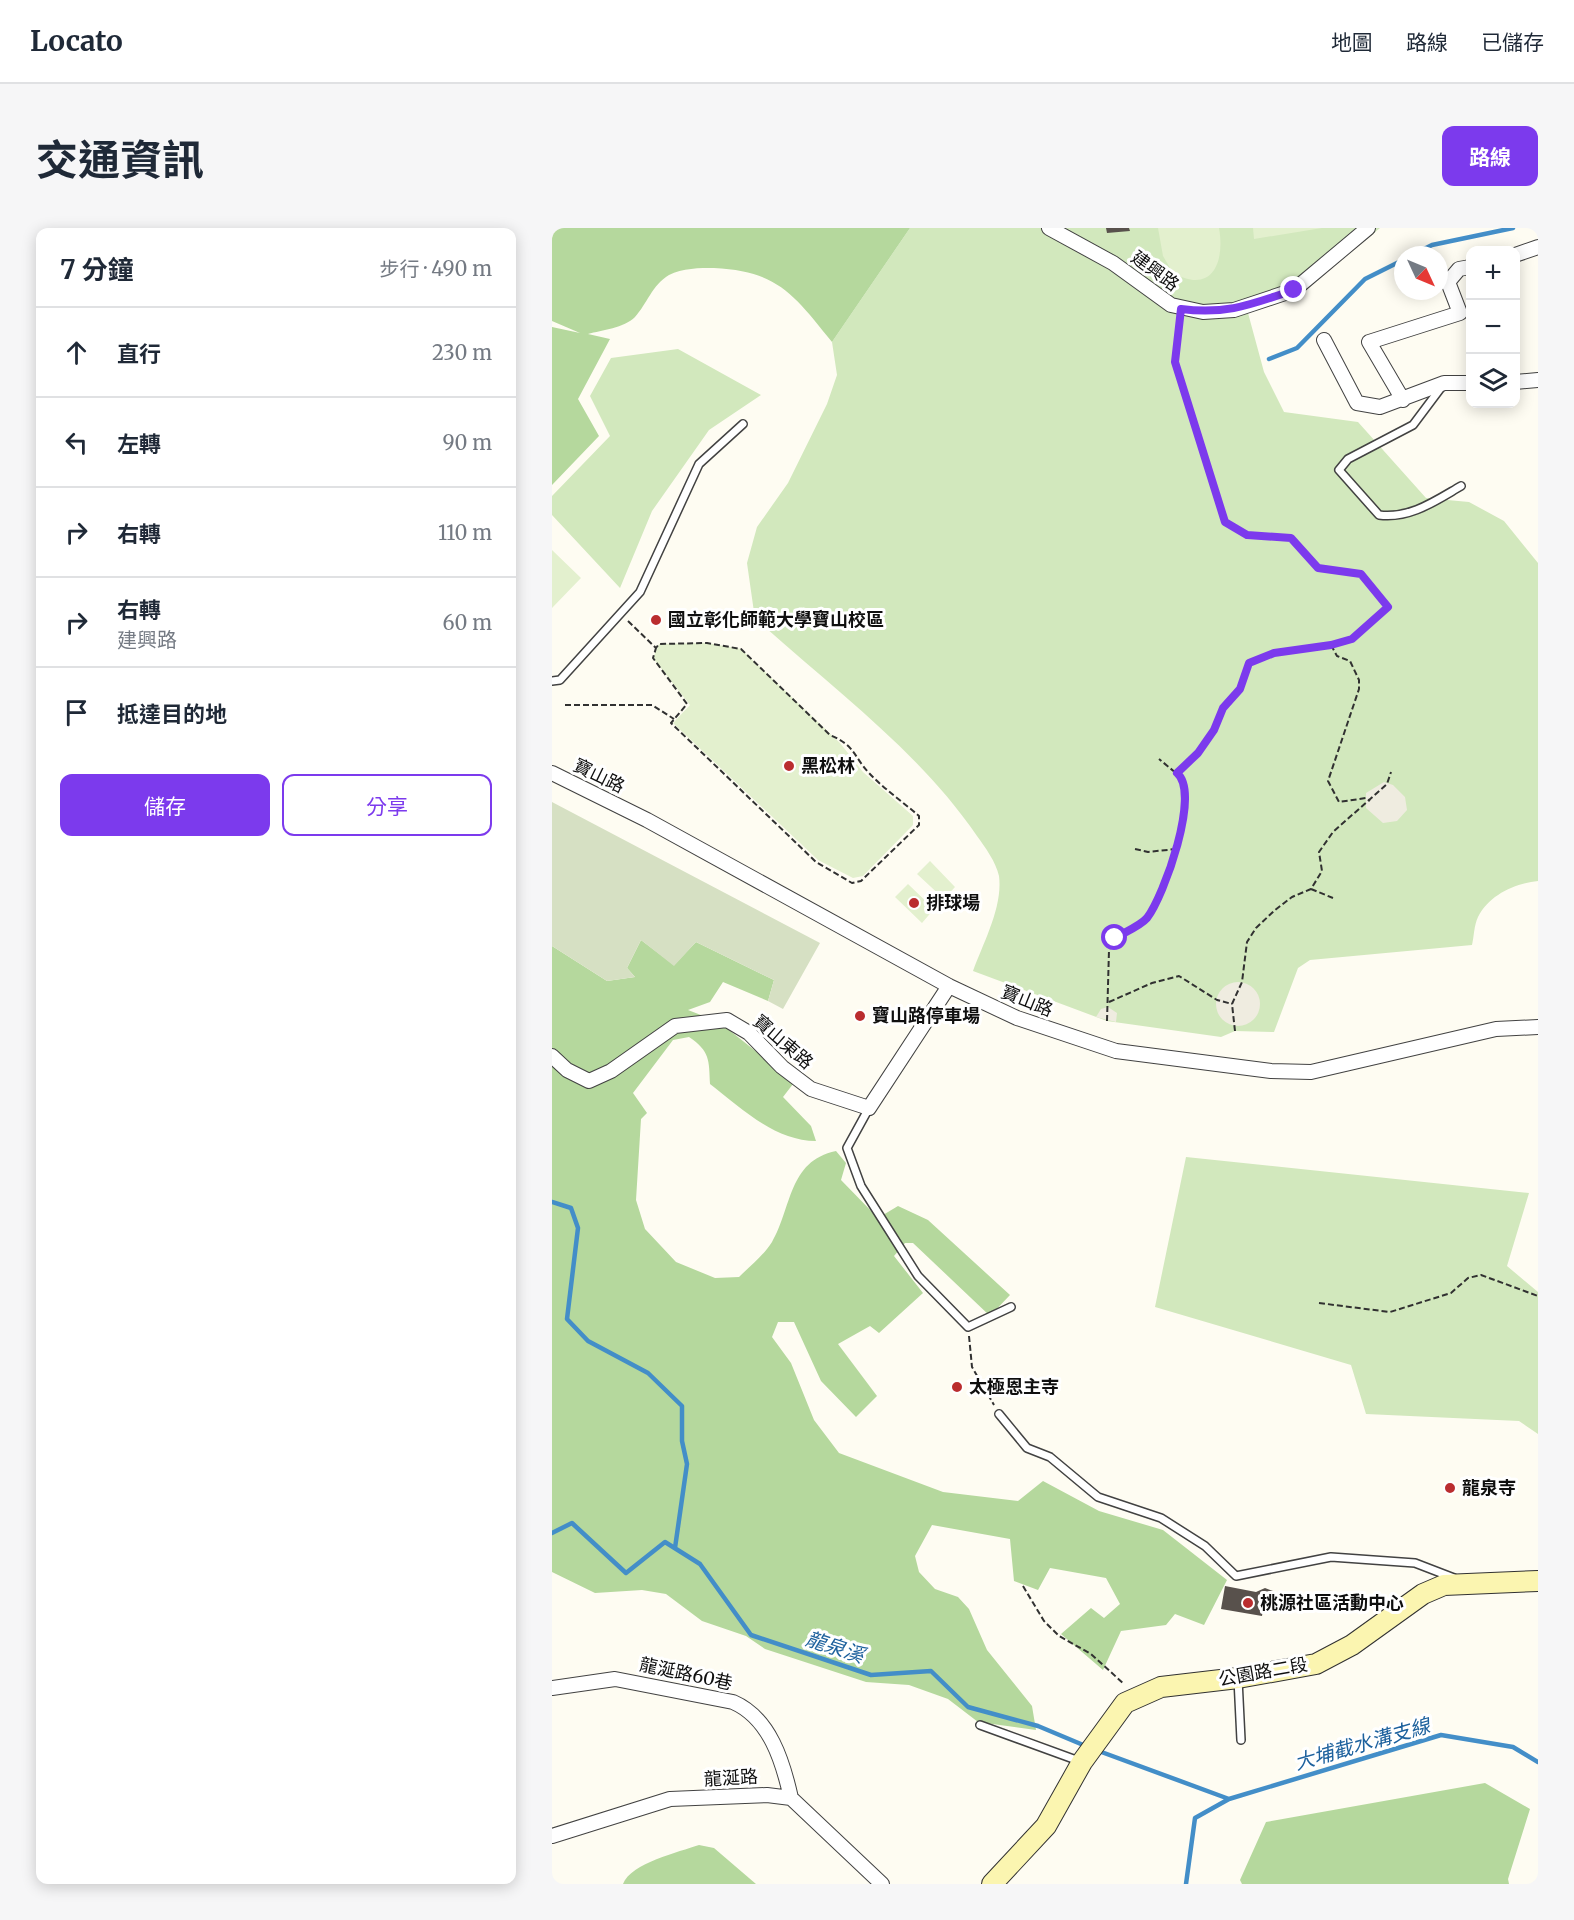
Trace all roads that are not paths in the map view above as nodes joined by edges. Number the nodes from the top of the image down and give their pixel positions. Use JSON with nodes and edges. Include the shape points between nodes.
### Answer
{"nodes":[{"id":1,"x":1049,"y":228,"type":"edge"},
{"id":2,"x":1368,"y":228,"type":"edge"},
{"id":3,"x":1071,"y":233,"type":"edge"},
{"id":4,"x":1538,"y":247,"type":"edge"},
{"id":5,"x":1520,"y":253,"type":"edge"},
{"id":6,"x":1466,"y":268,"type":"edge"},
{"id":7,"x":1324,"y":340,"type":"dead end"},
{"id":8,"x":1538,"y":380,"type":"edge"},
{"id":9,"x":1520,"y":382,"type":"edge"},
{"id":10,"x":1444,"y":383,"type":"junction"},
{"id":11,"x":1466,"y":383,"type":"edge"},
{"id":12,"x":1403,"y":400,"type":"junction"},
{"id":13,"x":743,"y":424,"type":"dead end"},
{"id":14,"x":1461,"y":486,"type":"dead end"},
{"id":15,"x":552,"y":681,"type":"edge"},
{"id":16,"x":552,"y":773,"type":"edge"},
{"id":17,"x":949,"y":987,"type":"junction"},
{"id":18,"x":1538,"y":1027,"type":"edge"},
{"id":19,"x":552,"y":1056,"type":"edge"},
{"id":20,"x":869,"y":1108,"type":"junction"},
{"id":21,"x":1011,"y":1307,"type":"dead end"},
{"id":22,"x":999,"y":1414,"type":"road end"},
{"id":23,"x":1538,"y":1581,"type":"edge"},
{"id":24,"x":1471,"y":1585,"type":"junction"},
{"id":25,"x":1238,"y":1678,"type":"junction"},
{"id":26,"x":552,"y":1688,"type":"edge"},
{"id":27,"x":980,"y":1725,"type":"dead end"},
{"id":28,"x":1241,"y":1740,"type":"dead end"},
{"id":29,"x":1088,"y":1753,"type":"junction"},
{"id":30,"x":791,"y":1798,"type":"junction"},
{"id":31,"x":552,"y":1836,"type":"edge"},
{"id":32,"x":882,"y":1884,"type":"edge"},
{"id":33,"x":992,"y":1884,"type":"edge"}],
"edges":[{"from":1,"to":3,"type":"street","name":"建興路"},
{"from":2,"to":3,"type":"street","name":"建興路","via":[[1294,290],[1234,310],[1203,312],[1171,305]]},
{"from":4,"to":5,"type":"street"},
{"from":6,"to":12,"type":"street","via":[[1459,269],[1448,282],[1460,313],[1369,342]]},
{"from":7,"to":12,"type":"street","via":[[1357,403],[1380,407]]},
{"from":8,"to":9,"type":"street"},
{"from":10,"to":11,"type":"street"},
{"from":10,"to":12,"type":"street"},
{"from":10,"to":14,"type":"lane","via":[[1413,425],[1348,459],[1339,470],[1379,515],[1394,517],[1419,510]]},
{"from":13,"to":15,"type":"lane","via":[[699,464],[640,592],[560,680]]},
{"from":16,"to":17,"type":"street","name":"寶山路","via":[[647,820]]},
{"from":17,"to":18,"type":"street","name":"寶山路","via":[[1017,1018],[1116,1051],[1270,1071],[1311,1072],[1496,1029]]},
{"from":17,"to":20,"type":"street"},
{"from":19,"to":20,"type":"street","name":"寶山東路","via":[[567,1070],[589,1081],[611,1071],[675,1026],[727,1020],[749,1033],[782,1067],[811,1089]]},
{"from":20,"to":21,"type":"lane","via":[[847,1148],[861,1186],[918,1276],[968,1327]]},
{"from":22,"to":24,"type":"lane","via":[[1027,1448],[1050,1457],[1098,1497],[1161,1518],[1205,1546],[1236,1576],[1331,1557],[1415,1563]]},
{"from":23,"to":24,"type":"main road","name":"公園路二段"},
{"from":24,"to":25,"type":"main road","name":"公園路二段","via":[[1444,1585],[1423,1594],[1352,1645],[1316,1664]]},
{"from":25,"to":28,"type":"lane"},
{"from":25,"to":29,"type":"main road","name":"公園路二段","via":[[1161,1687],[1138,1697],[1120,1708]]},
{"from":26,"to":30,"type":"street","name":"龍涎路60巷","via":[[615,1679],[744,1707],[762,1724],[783,1762]]},
{"from":27,"to":29,"type":"lane"},
{"from":29,"to":33,"type":"main road","name":"公園路二段","via":[[1046,1826]]},
{"from":30,"to":31,"type":"street","name":"龍涎路","via":[[767,1795],[670,1799]]},
{"from":30,"to":32,"type":"street"}]}
